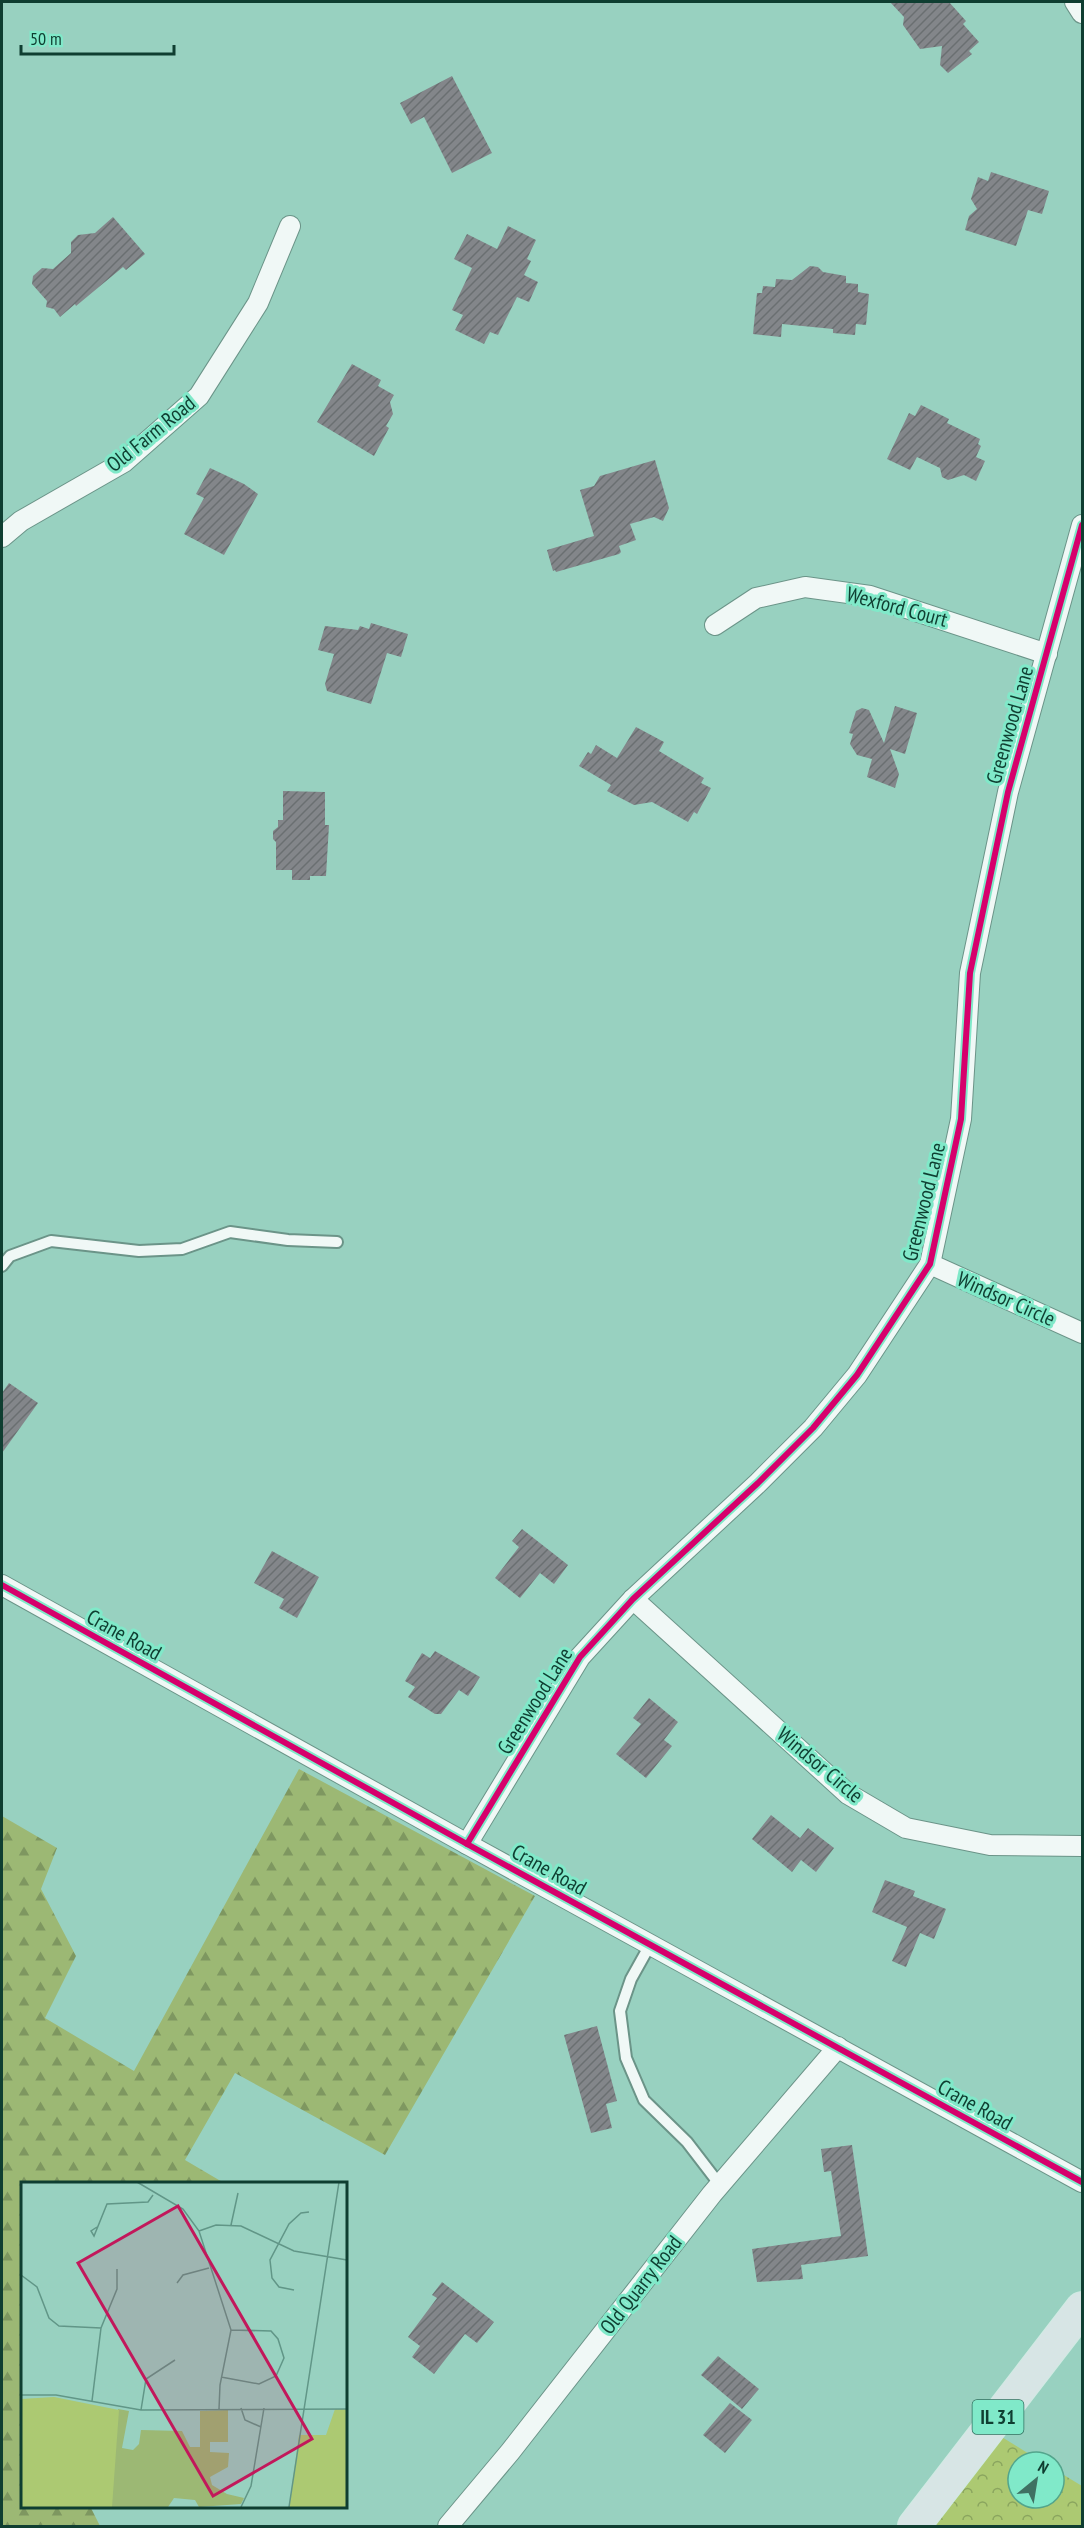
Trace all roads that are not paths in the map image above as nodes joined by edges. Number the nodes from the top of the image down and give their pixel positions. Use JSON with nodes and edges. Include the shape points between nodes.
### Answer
{"nodes":[{"id":1,"x":1075,"y":2,"type":"edge"},
{"id":2,"x":1083,"y":13,"type":"edge"},
{"id":3,"x":290,"y":226,"type":"dead end"},
{"id":4,"x":1083,"y":525,"type":"edge"},
{"id":5,"x":2,"y":537,"type":"edge"},
{"id":6,"x":715,"y":625,"type":"dead end"},
{"id":7,"x":1047,"y":654,"type":"junction"},
{"id":8,"x":337,"y":1242,"type":"dead end"},
{"id":9,"x":930,"y":1264,"type":"junction"},
{"id":10,"x":2,"y":1266,"type":"edge"},
{"id":11,"x":1083,"y":1333,"type":"edge"},
{"id":12,"x":2,"y":1585,"type":"edge"},
{"id":13,"x":633,"y":1599,"type":"junction"},
{"id":14,"x":466,"y":1844,"type":"junction"},
{"id":15,"x":1083,"y":1845,"type":"edge"},
{"id":16,"x":650,"y":1945,"type":"junction"},
{"id":17,"x":838,"y":2047,"type":"junction"},
{"id":18,"x":1083,"y":2182,"type":"edge"},
{"id":19,"x":720,"y":2185,"type":"junction"},
{"id":20,"x":1083,"y":2308,"type":"edge"},
{"id":21,"x":448,"y":2526,"type":"edge"},
{"id":22,"x":914,"y":2526,"type":"edge"}],
"edges":[{"from":1,"to":2,"type":"street"},
{"from":3,"to":5,"type":"street","name":"Old Farm Road","via":[[258,303],[200,396],[124,462],[21,521]]},
{"from":4,"to":7,"type":"street","name":"Greenwood Lane"},
{"from":6,"to":7,"type":"street","name":"Wexford Court","via":[[756,598],[805,587],[870,596]]},
{"from":7,"to":9,"type":"street","name":"Greenwood Lane","via":[[1008,792],[970,973],[961,1119]]},
{"from":8,"to":10,"type":"lane","via":[[230,1232],[182,1249],[139,1251],[51,1241],[10,1256]]},
{"from":9,"to":11,"type":"street","name":"Windsor Circle"},
{"from":9,"to":13,"type":"street","name":"Greenwood Lane","via":[[857,1375],[813,1428]]},
{"from":12,"to":14,"type":"street","name":"Crane Road"},
{"from":13,"to":14,"type":"street","name":"Greenwood Lane","via":[[580,1657]]},
{"from":13,"to":15,"type":"street","name":"Windsor Circle","via":[[848,1794],[906,1828],[990,1845]]},
{"from":14,"to":16,"type":"street","name":"Crane Road"},
{"from":16,"to":17,"type":"street","name":"Crane Road"},
{"from":16,"to":19,"type":"lane","via":[[631,1979],[620,2011],[626,2058],[644,2100],[687,2142]]},
{"from":17,"to":18,"type":"street","name":"Crane Road"},
{"from":17,"to":19,"type":"street","name":"Old Quarry Road"},
{"from":19,"to":21,"type":"street","name":"Old Quarry Road"},
{"from":20,"to":22,"type":"main road","number":"IL 31"}]}
